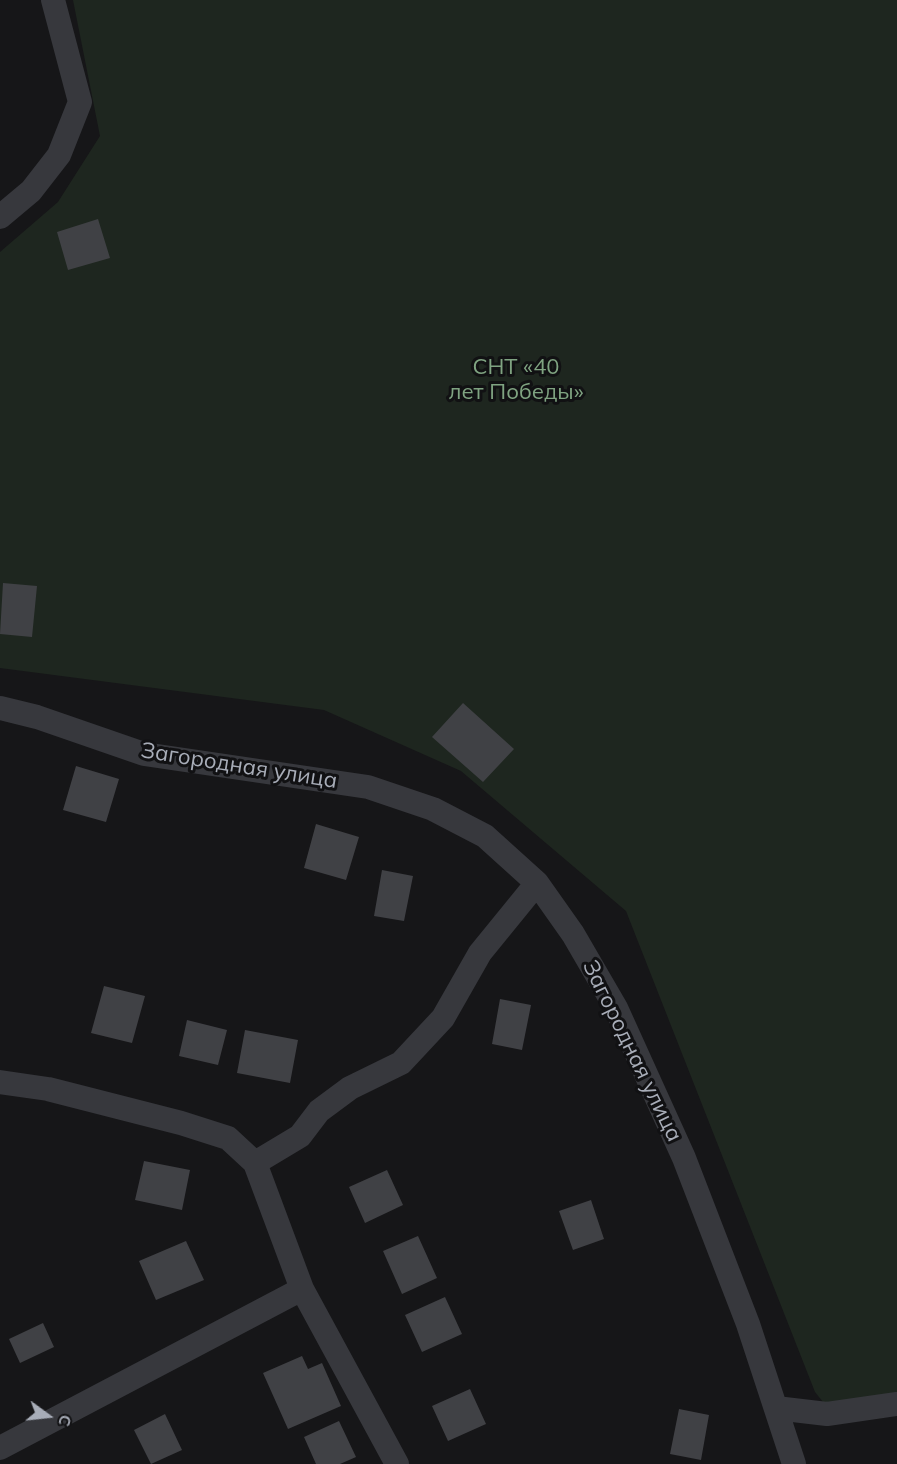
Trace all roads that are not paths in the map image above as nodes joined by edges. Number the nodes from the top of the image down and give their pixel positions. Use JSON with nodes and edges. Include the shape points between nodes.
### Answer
{"nodes":[{"id":1,"x":53,"y":0,"type":"edge"},
{"id":2,"x":0,"y":217,"type":"edge"},
{"id":3,"x":0,"y":708,"type":"edge"},
{"id":4,"x":537,"y":883,"type":"junction"},
{"id":5,"x":0,"y":1082,"type":"edge"},
{"id":6,"x":255,"y":1163,"type":"junction"},
{"id":7,"x":302,"y":1289,"type":"junction"},
{"id":8,"x":897,"y":1404,"type":"edge"},
{"id":9,"x":776,"y":1408,"type":"junction"},
{"id":10,"x":0,"y":1448,"type":"edge"},
{"id":11,"x":397,"y":1464,"type":"edge"},
{"id":12,"x":794,"y":1464,"type":"edge"}],
"edges":[{"from":1,"to":2,"type":"street","via":[[80,102],[59,155],[31,191]]},
{"from":3,"to":4,"type":"street","name":"Загородная улица","via":[[144,754],[368,787],[433,809],[485,836]]},
{"from":4,"to":6,"type":"street","via":[[480,952],[443,1018],[401,1063],[350,1088],[319,1111],[300,1136]]},
{"from":4,"to":9,"type":"street","name":"Загородная улица","via":[[573,934],[616,1008],[684,1158]]},
{"from":5,"to":6,"type":"street","via":[[48,1089],[181,1123],[228,1138]]},
{"from":6,"to":7,"type":"street"},
{"from":7,"to":10,"type":"street"},
{"from":7,"to":11,"type":"street"},
{"from":8,"to":9,"type":"street","via":[[828,1414]]},
{"from":9,"to":12,"type":"street","name":"Загородная улица"}]}
